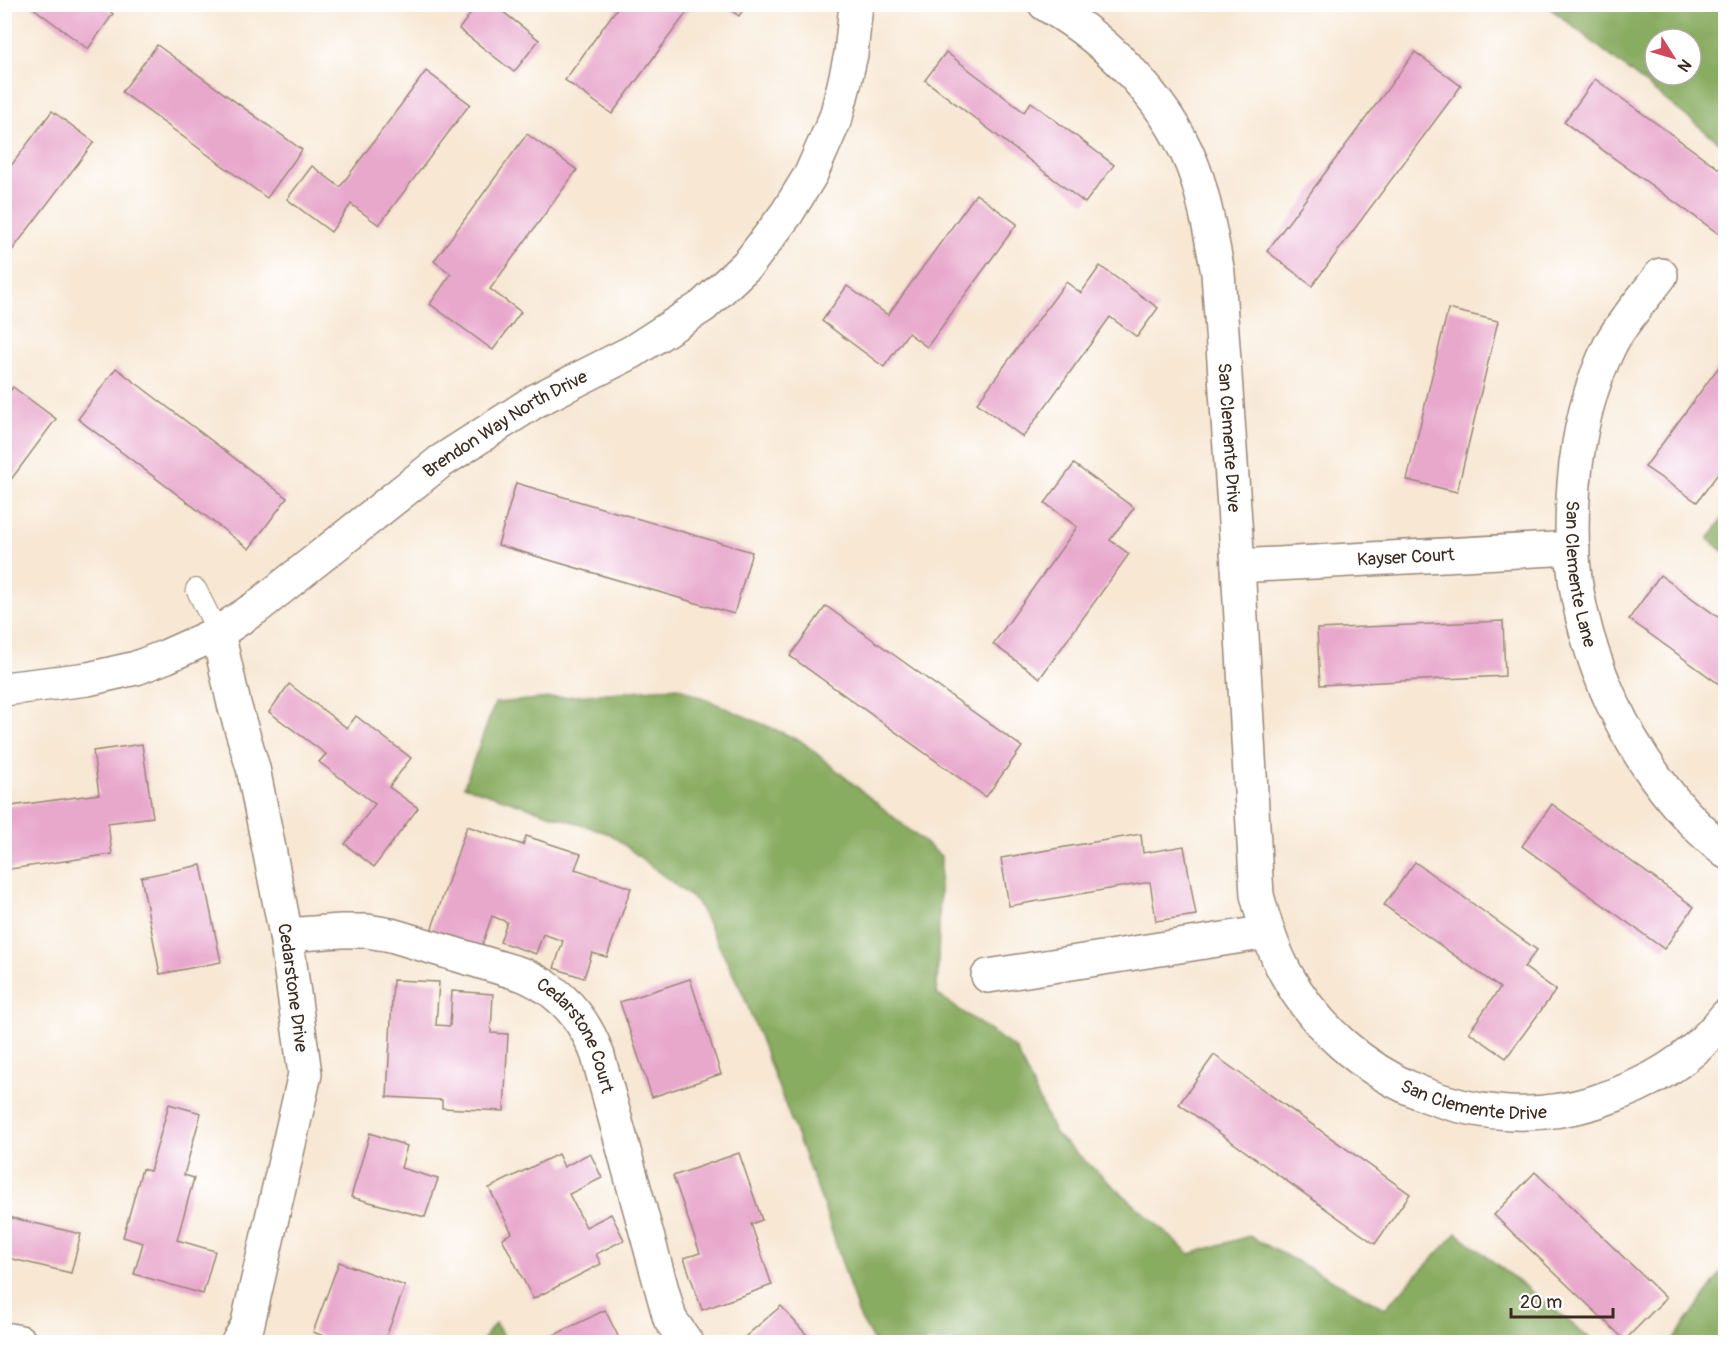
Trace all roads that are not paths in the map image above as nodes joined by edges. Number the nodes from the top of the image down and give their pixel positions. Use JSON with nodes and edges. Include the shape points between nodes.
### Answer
{"nodes":[{"id":1,"x":856,"y":4,"type":"edge"},
{"id":2,"x":1045,"y":4,"type":"edge"},
{"id":3,"x":1661,"y":275,"type":"dead end"},
{"id":4,"x":1573,"y":548,"type":"junction"},
{"id":5,"x":1238,"y":566,"type":"junction"},
{"id":6,"x":196,"y":589,"type":"dead end"},
{"id":7,"x":218,"y":633,"type":"junction"},
{"id":8,"x":4,"y":689,"type":"edge"},
{"id":9,"x":1725,"y":852,"type":"edge"},
{"id":10,"x":1268,"y":932,"type":"junction"},
{"id":11,"x":286,"y":935,"type":"junction"},
{"id":12,"x":988,"y":975,"type":"dead end"},
{"id":13,"x":1725,"y":1016,"type":"edge"},
{"id":14,"x":4,"y":1339,"type":"edge"},
{"id":15,"x":20,"y":1342,"type":"edge"},
{"id":16,"x":238,"y":1342,"type":"edge"},
{"id":17,"x":686,"y":1342,"type":"edge"}],
"edges":[{"from":1,"to":7,"type":"street","name":"Brendon Way North Drive","via":[[851,54],[836,117],[804,187],[749,263],[703,306],[650,341],[536,401],[440,462],[257,607]]},
{"from":2,"to":5,"type":"street","name":"San Clemente Drive","via":[[1092,36],[1129,69],[1167,120],[1197,179],[1218,273]]},
{"from":3,"to":4,"type":"street","name":"San Clemente Lane","via":[[1611,342],[1582,419],[1572,499]]},
{"from":4,"to":5,"type":"street","name":"Kayser Court"},
{"from":4,"to":9,"type":"street","name":"San Clemente Lane","via":[[1578,597],[1590,645],[1620,719],[1675,800]]},
{"from":5,"to":10,"type":"street","name":"San Clemente Drive","via":[[1257,895]]},
{"from":6,"to":7,"type":"lane"},
{"from":7,"to":8,"type":"street","name":"Brendon Way North Drive","via":[[136,668],[88,679]]},
{"from":7,"to":11,"type":"street","name":"Cedarstone Drive","via":[[253,768]]},
{"from":10,"to":12,"type":"street"},
{"from":10,"to":13,"type":"street","name":"San Clemente Drive","via":[[1301,998],[1343,1045],[1396,1082],[1432,1098],[1470,1108],[1534,1113],[1611,1098],[1655,1079],[1681,1061]]},
{"from":11,"to":16,"type":"street","name":"Cedarstone Drive","via":[[305,1074],[247,1327]]},
{"from":11,"to":17,"type":"street","name":"Cedarstone Court","via":[[341,931],[391,935],[524,975],[543,984],[571,1008],[584,1024],[598,1056],[670,1319]]},
{"from":14,"to":15,"type":"street"}]}
